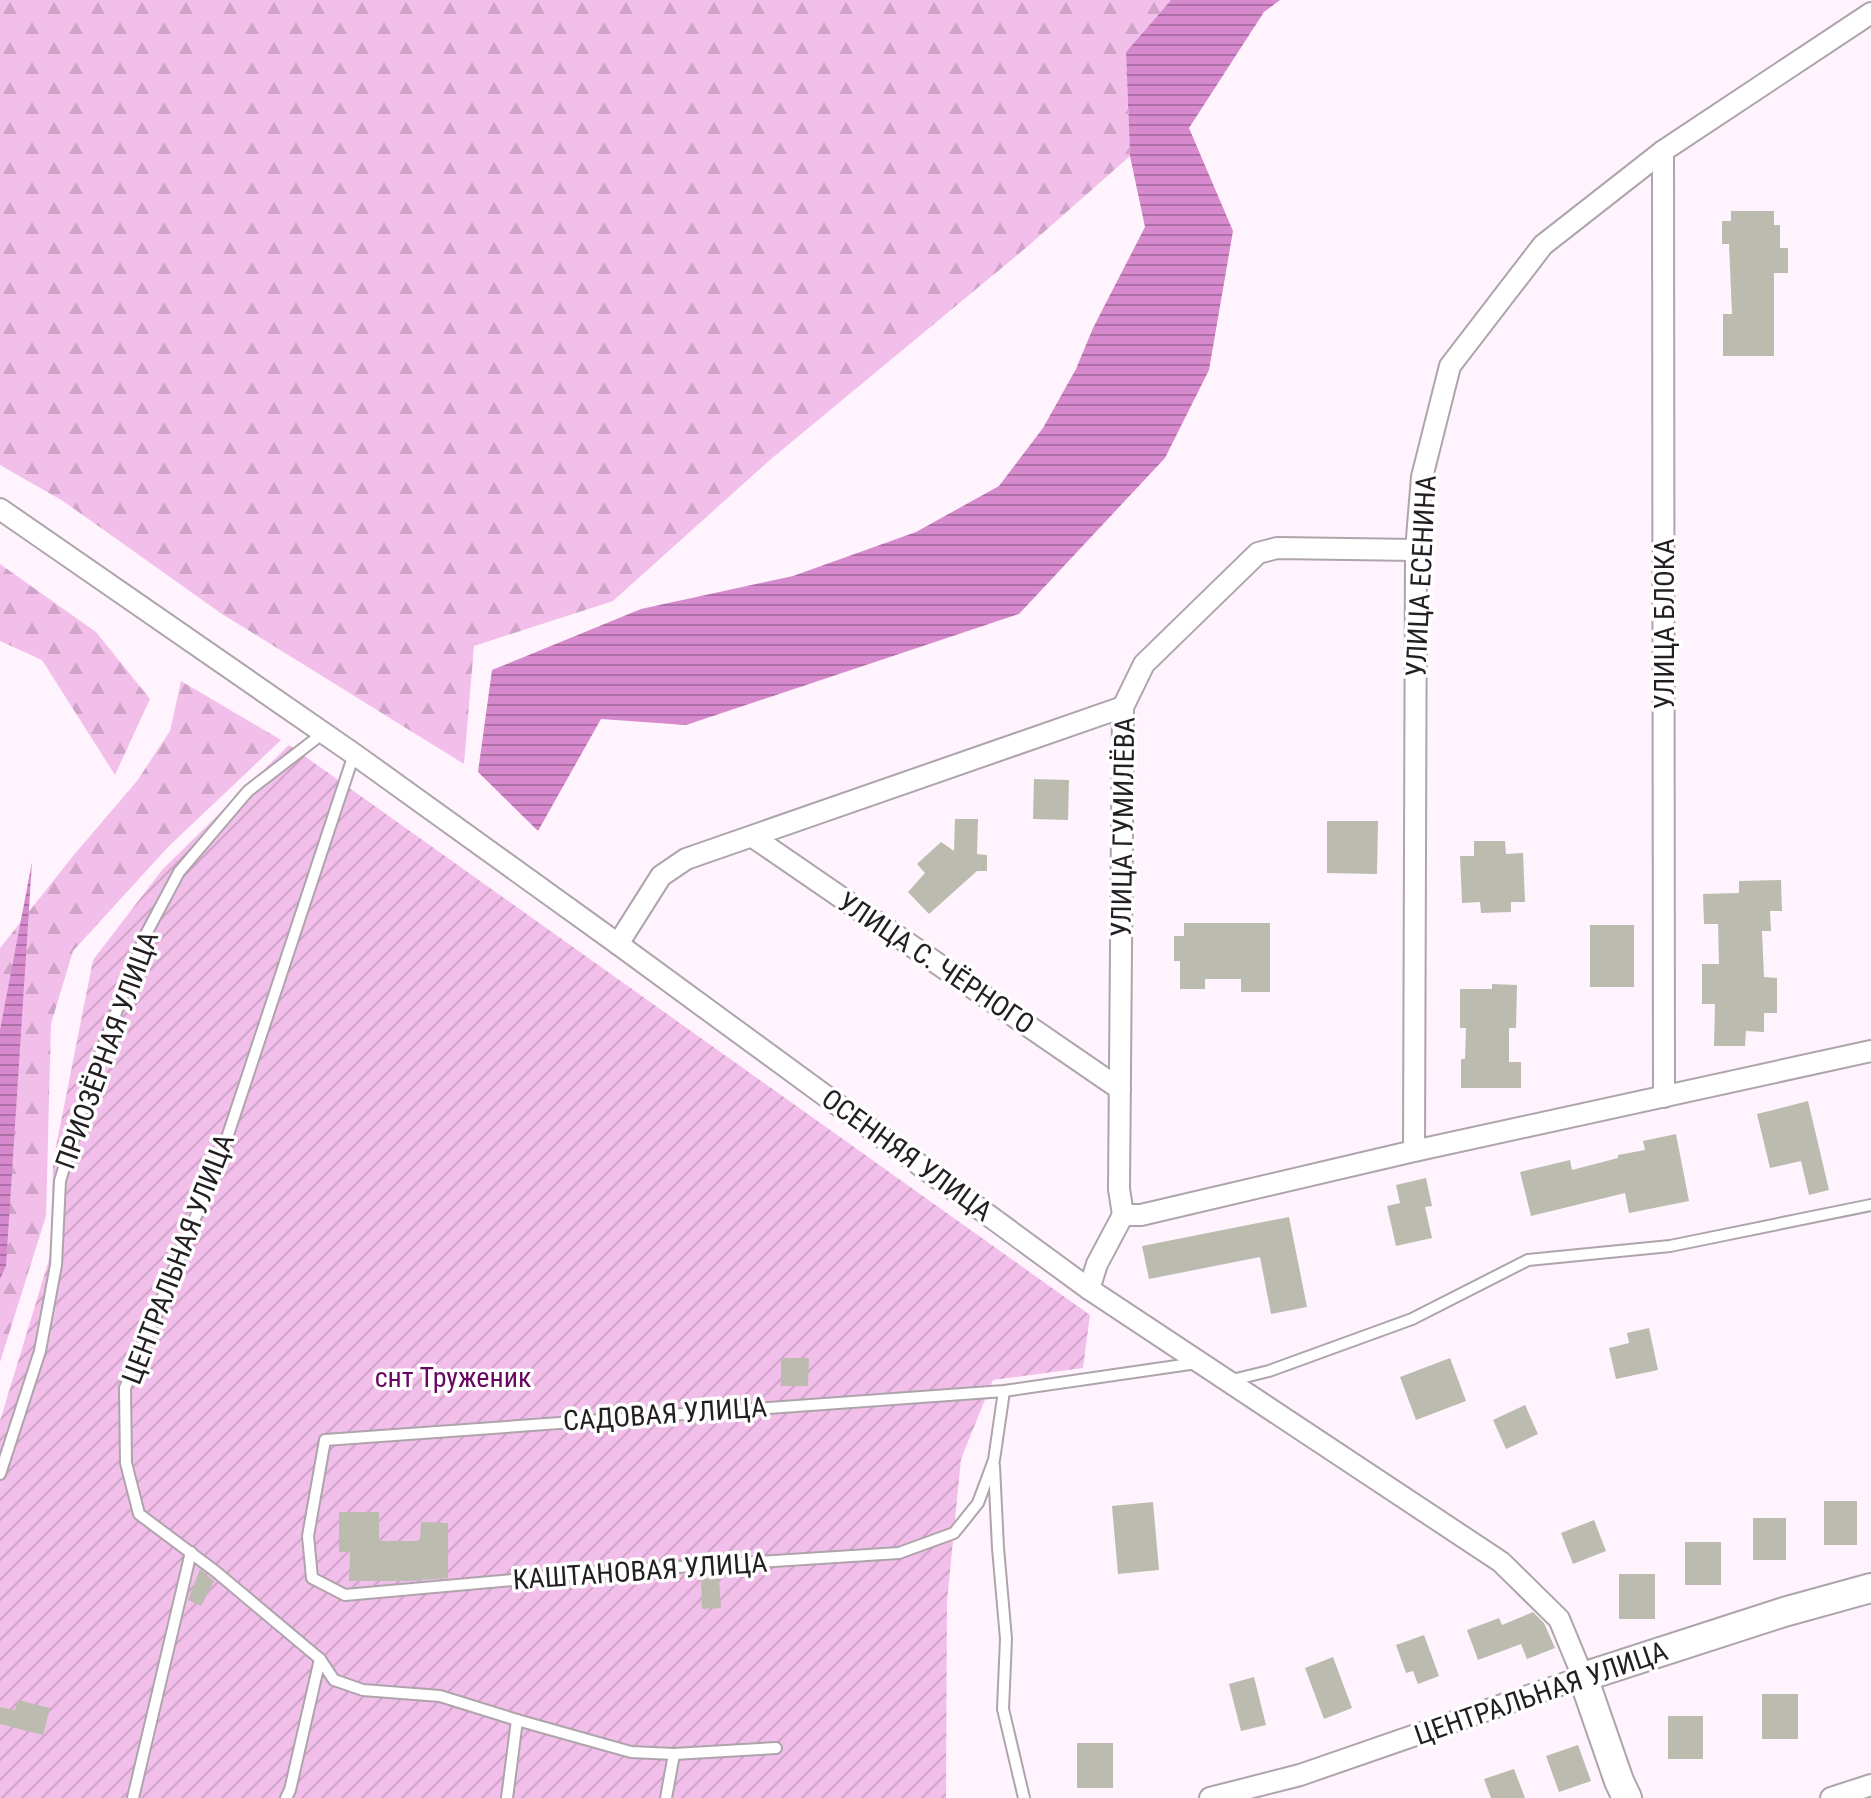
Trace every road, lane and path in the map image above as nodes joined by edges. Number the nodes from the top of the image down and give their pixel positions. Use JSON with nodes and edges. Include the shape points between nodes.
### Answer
{"nodes":[{"id":1,"x":1871,"y":13,"type":"edge"},
{"id":2,"x":1663,"y":151,"type":"junction"},
{"id":3,"x":0,"y":509,"type":"edge"},
{"id":4,"x":1416,"y":550,"type":"junction"},
{"id":5,"x":1123,"y":707,"type":"junction"},
{"id":6,"x":322,"y":734,"type":"junction"},
{"id":7,"x":354,"y":754,"type":"junction"},
{"id":8,"x":753,"y":837,"type":"junction"},
{"id":9,"x":618,"y":944,"type":"junction"},
{"id":10,"x":1871,"y":1051,"type":"edge"},
{"id":11,"x":1120,"y":1089,"type":"junction"},
{"id":12,"x":1664,"y":1097,"type":"junction"},
{"id":13,"x":1414,"y":1151,"type":"junction"},
{"id":14,"x":1871,"y":1205,"type":"edge"},
{"id":15,"x":1123,"y":1215,"type":"junction"},
{"id":16,"x":1089,"y":1289,"type":"junction"},
{"id":17,"x":1198,"y":1363,"type":"junction"},
{"id":18,"x":1226,"y":1382,"type":"junction"},
{"id":19,"x":1004,"y":1391,"type":"junction"},
{"id":20,"x":325,"y":1440,"type":"joint"},
{"id":21,"x":994,"y":1460,"type":"junction"},
{"id":22,"x":0,"y":1474,"type":"edge"},
{"id":23,"x":191,"y":1552,"type":"junction"},
{"id":24,"x":1871,"y":1588,"type":"edge"},
{"id":25,"x":320,"y":1659,"type":"junction"},
{"id":26,"x":1583,"y":1677,"type":"junction"},
{"id":27,"x":517,"y":1720,"type":"junction"},
{"id":28,"x":776,"y":1748,"type":"dead end"},
{"id":29,"x":674,"y":1754,"type":"junction"},
{"id":30,"x":1871,"y":1785,"type":"edge"},
{"id":31,"x":133,"y":1798,"type":"edge"},
{"id":32,"x":286,"y":1798,"type":"edge"},
{"id":33,"x":507,"y":1798,"type":"edge"},
{"id":34,"x":666,"y":1798,"type":"edge"},
{"id":35,"x":1024,"y":1798,"type":"edge"},
{"id":36,"x":1210,"y":1798,"type":"edge"},
{"id":37,"x":1627,"y":1798,"type":"edge"},
{"id":38,"x":1831,"y":1798,"type":"edge"}],
"edges":[{"from":1,"to":2,"type":"street","name":"УЛИЦА ЕСЕНИНА"},
{"from":2,"to":4,"type":"street","name":"УЛИЦА ЕСЕНИНА","via":[[1543,245],[1450,366],[1422,477]]},
{"from":2,"to":12,"type":"street","name":"УЛИЦА БЛОКА"},
{"from":3,"to":6,"type":"street","name":"ОСЕННЯЯ УЛИЦА"},
{"from":4,"to":5,"type":"street","name":"УЛИЦА ГУМИЛЁВА","via":[[1277,548],[1258,553],[1144,664]]},
{"from":4,"to":13,"type":"street","name":"УЛИЦА ЕСЕНИНА"},
{"from":5,"to":8,"type":"street"},
{"from":5,"to":11,"type":"street","name":"УЛИЦА ГУМИЛЁВА"},
{"from":6,"to":7,"type":"street","name":"ОСЕННЯЯ УЛИЦА"},
{"from":6,"to":22,"type":"lane","name":"ПРИОЗЁРНАЯ УЛИЦА","via":[[248,791],[179,872],[145,936],[89,1084],[60,1181],[56,1265],[40,1351]]},
{"from":7,"to":9,"type":"street","name":"ОСЕННЯЯ УЛИЦА"},
{"from":7,"to":23,"type":"lane","name":"ЦЕНТРАЛЬНАЯ УЛИЦА","via":[[222,1153],[125,1388],[126,1463],[139,1514]]},
{"from":8,"to":9,"type":"street","via":[[686,859],[661,876]]},
{"from":8,"to":11,"type":"street","name":"УЛИЦА С. ЧЁРНОГО"},
{"from":9,"to":16,"type":"street","name":"ОСЕННЯЯ УЛИЦА"},
{"from":10,"to":12,"type":"street"},
{"from":11,"to":15,"type":"street","name":"УЛИЦА ГУМИЛЁВА"},
{"from":12,"to":13,"type":"street"},
{"from":13,"to":15,"type":"street"},
{"from":14,"to":18,"type":"lane","via":[[1670,1246],[1528,1260],[1412,1319]]},
{"from":15,"to":16,"type":"street"},
{"from":16,"to":17,"type":"street","name":"ОСЕННЯЯ УЛИЦА"},
{"from":17,"to":18,"type":"street","name":"ОСЕННЯЯ УЛИЦА"},
{"from":17,"to":19,"type":"lane"},
{"from":18,"to":26,"type":"street","name":"ОСЕННЯЯ УЛИЦА","via":[[1501,1562],[1559,1619]]},
{"from":19,"to":20,"type":"lane","name":"САДОВАЯ УЛИЦА"},
{"from":19,"to":21,"type":"lane","name":"КАШТАНОВАЯ УЛИЦА"},
{"from":20,"to":21,"type":"lane","name":"КАШТАНОВАЯ УЛИЦА","via":[[308,1536],[312,1578],[345,1595],[899,1553],[954,1533],[978,1503]]},
{"from":21,"to":35,"type":"lane","via":[[1006,1639],[1003,1709]]},
{"from":23,"to":25,"type":"lane","name":"ЦЕНТРАЛЬНАЯ УЛИЦА"},
{"from":23,"to":31,"type":"lane"},
{"from":24,"to":26,"type":"street","name":"ЦЕНТРАЛЬНАЯ УЛИЦА"},
{"from":25,"to":27,"type":"lane","name":"ЦЕНТРАЛЬНАЯ УЛИЦА","via":[[334,1680],[363,1690],[440,1696]]},
{"from":25,"to":32,"type":"lane"},
{"from":26,"to":36,"type":"street","name":"ЦЕНТРАЛЬНАЯ УЛИЦА","via":[[1300,1775]]},
{"from":26,"to":37,"type":"street"},
{"from":27,"to":29,"type":"lane","name":"ЦЕНТРАЛЬНАЯ УЛИЦА","via":[[631,1752]]},
{"from":27,"to":33,"type":"lane"},
{"from":28,"to":29,"type":"lane","name":"ЦЕНТРАЛЬНАЯ УЛИЦА"},
{"from":29,"to":34,"type":"lane"},
{"from":30,"to":38,"type":"street"}]}
